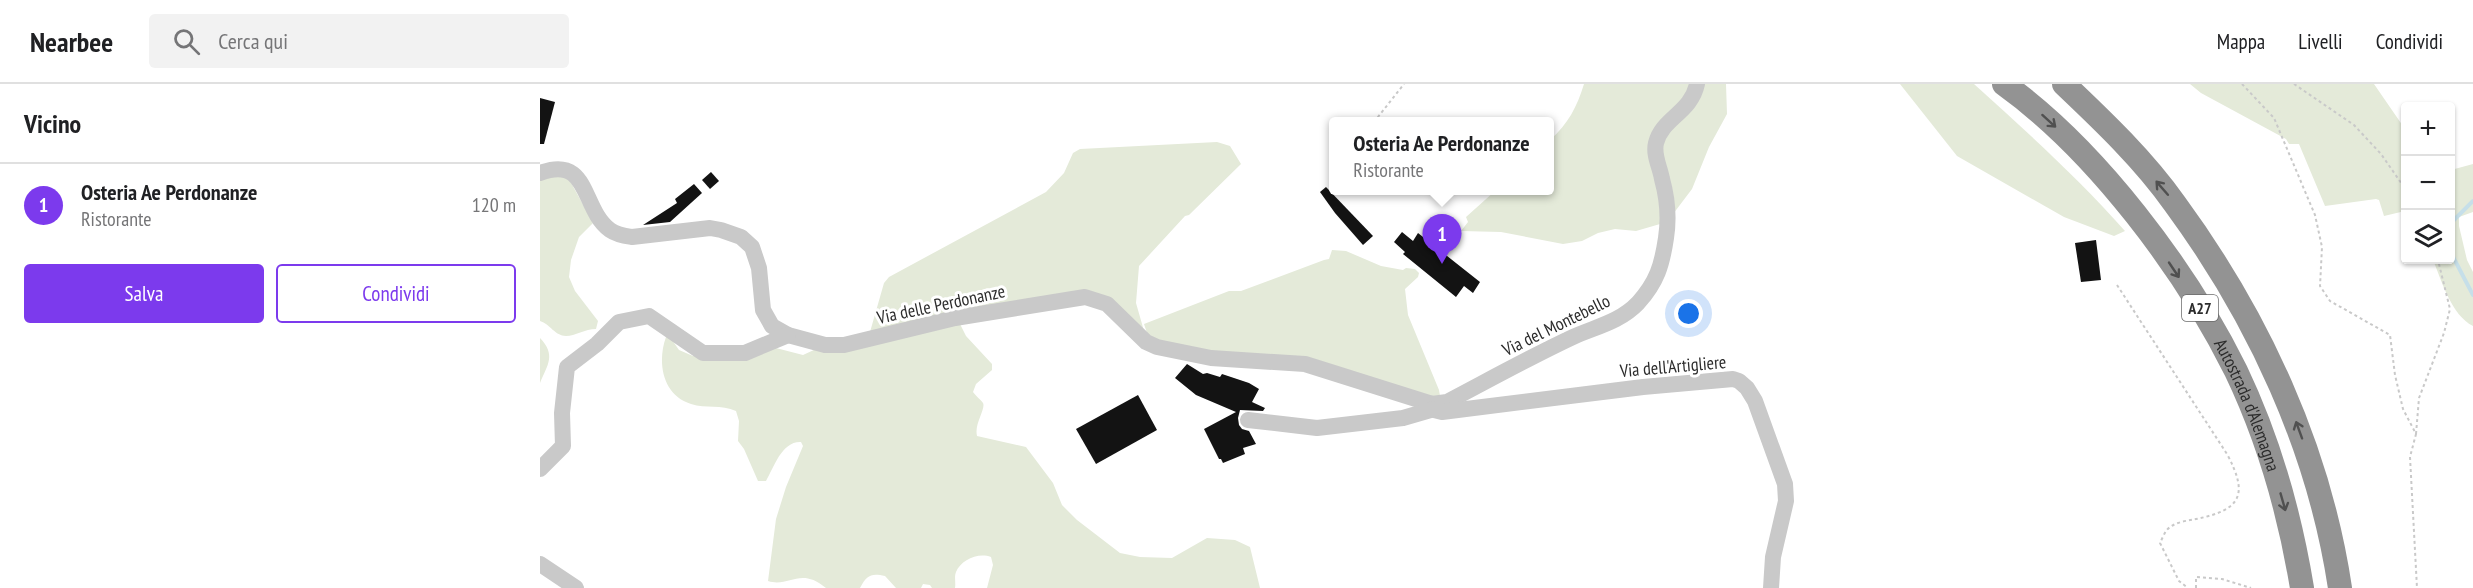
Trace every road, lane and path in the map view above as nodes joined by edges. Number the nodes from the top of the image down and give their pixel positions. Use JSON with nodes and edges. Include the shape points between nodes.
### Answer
{"nodes":[{"id":1,"x":1404,"y":84,"type":"edge"},
{"id":2,"x":1697,"y":84,"type":"edge"},
{"id":3,"x":2004,"y":84,"type":"edge"},
{"id":4,"x":2064,"y":84,"type":"edge"},
{"id":5,"x":2242,"y":84,"type":"edge"},
{"id":6,"x":2294,"y":84,"type":"edge"},
{"id":7,"x":1378,"y":117,"type":"edge"},
{"id":8,"x":540,"y":173,"type":"edge"},
{"id":9,"x":2401,"y":183,"type":"edge"},
{"id":10,"x":2439,"y":264,"type":"edge"},
{"id":11,"x":2117,"y":285,"type":"dead end"},
{"id":12,"x":788,"y":335,"type":"junction"},
{"id":13,"x":1433,"y":406,"type":"junction"},
{"id":14,"x":1248,"y":420,"type":"dead end"},
{"id":15,"x":2416,"y":434,"type":"junction"},
{"id":16,"x":540,"y":469,"type":"edge"},
{"id":17,"x":540,"y":564,"type":"edge"},
{"id":18,"x":576,"y":588,"type":"edge"},
{"id":19,"x":1771,"y":588,"type":"edge"},
{"id":20,"x":2188,"y":588,"type":"edge"},
{"id":21,"x":2196,"y":588,"type":"edge"},
{"id":22,"x":2251,"y":588,"type":"edge"},
{"id":23,"x":2302,"y":588,"type":"edge"},
{"id":24,"x":2340,"y":588,"type":"edge"},
{"id":25,"x":2417,"y":588,"type":"edge"}],
"edges":[{"from":1,"to":7,"type":"path"},
{"from":2,"to":13,"type":"street","name":"Via del Montebello","via":[[1685,110],[1671,119],[1656,143],[1667,232],[1662,265],[1636,305],[1609,324]]},
{"from":3,"to":23,"type":"highway","name":"Autostrada d'Alemagna","number":"A27","one_way":true,"via":[[2083,152],[2147,230],[2198,305],[2236,372],[2263,437],[2284,504]]},
{"from":24,"to":4,"type":"highway","name":"Autostrada d'Alemagna","number":"A27","one_way":true,"via":[[2320,495],[2297,425],[2268,357],[2228,282],[2174,202],[2107,125]]},
{"from":5,"to":15,"type":"path","via":[[2274,118],[2315,215],[2322,247],[2319,286],[2330,301],[2390,335],[2403,409]]},
{"from":6,"to":9,"type":"path","via":[[2354,125]]},
{"from":8,"to":12,"type":"street","name":"Via delle Perdonanze","via":[[552,168],[572,171],[604,225],[620,235],[710,228],[741,237],[756,256],[761,303],[767,319]]},
{"from":10,"to":15,"type":"path","via":[[2450,309],[2419,398]]},
{"from":11,"to":20,"type":"path","via":[[2227,454],[2240,486],[2231,507],[2180,522],[2163,536],[2160,543],[2165,555],[2179,581]]},
{"from":12,"to":13,"type":"street","name":"Via delle Perdonanze","via":[[825,345],[844,345],[955,318],[1092,298],[1107,304],[1146,342],[1157,347],[1211,358],[1305,364]]},
{"from":12,"to":16,"type":"street","via":[[745,353],[703,353],[649,316],[619,322],[567,367],[563,446]]},
{"from":13,"to":14,"type":"street","via":[[1403,418],[1317,428]]},
{"from":13,"to":19,"type":"street","name":"Via dell'Artigliere","via":[[1442,412],[1643,387],[1739,381],[1755,401],[1785,484],[1786,501],[1773,557]]},
{"from":15,"to":25,"type":"path","via":[[2410,457]]},
{"from":17,"to":18,"type":"street"},
{"from":21,"to":22,"type":"path","via":[[2196,577],[2208,576]]}]}
